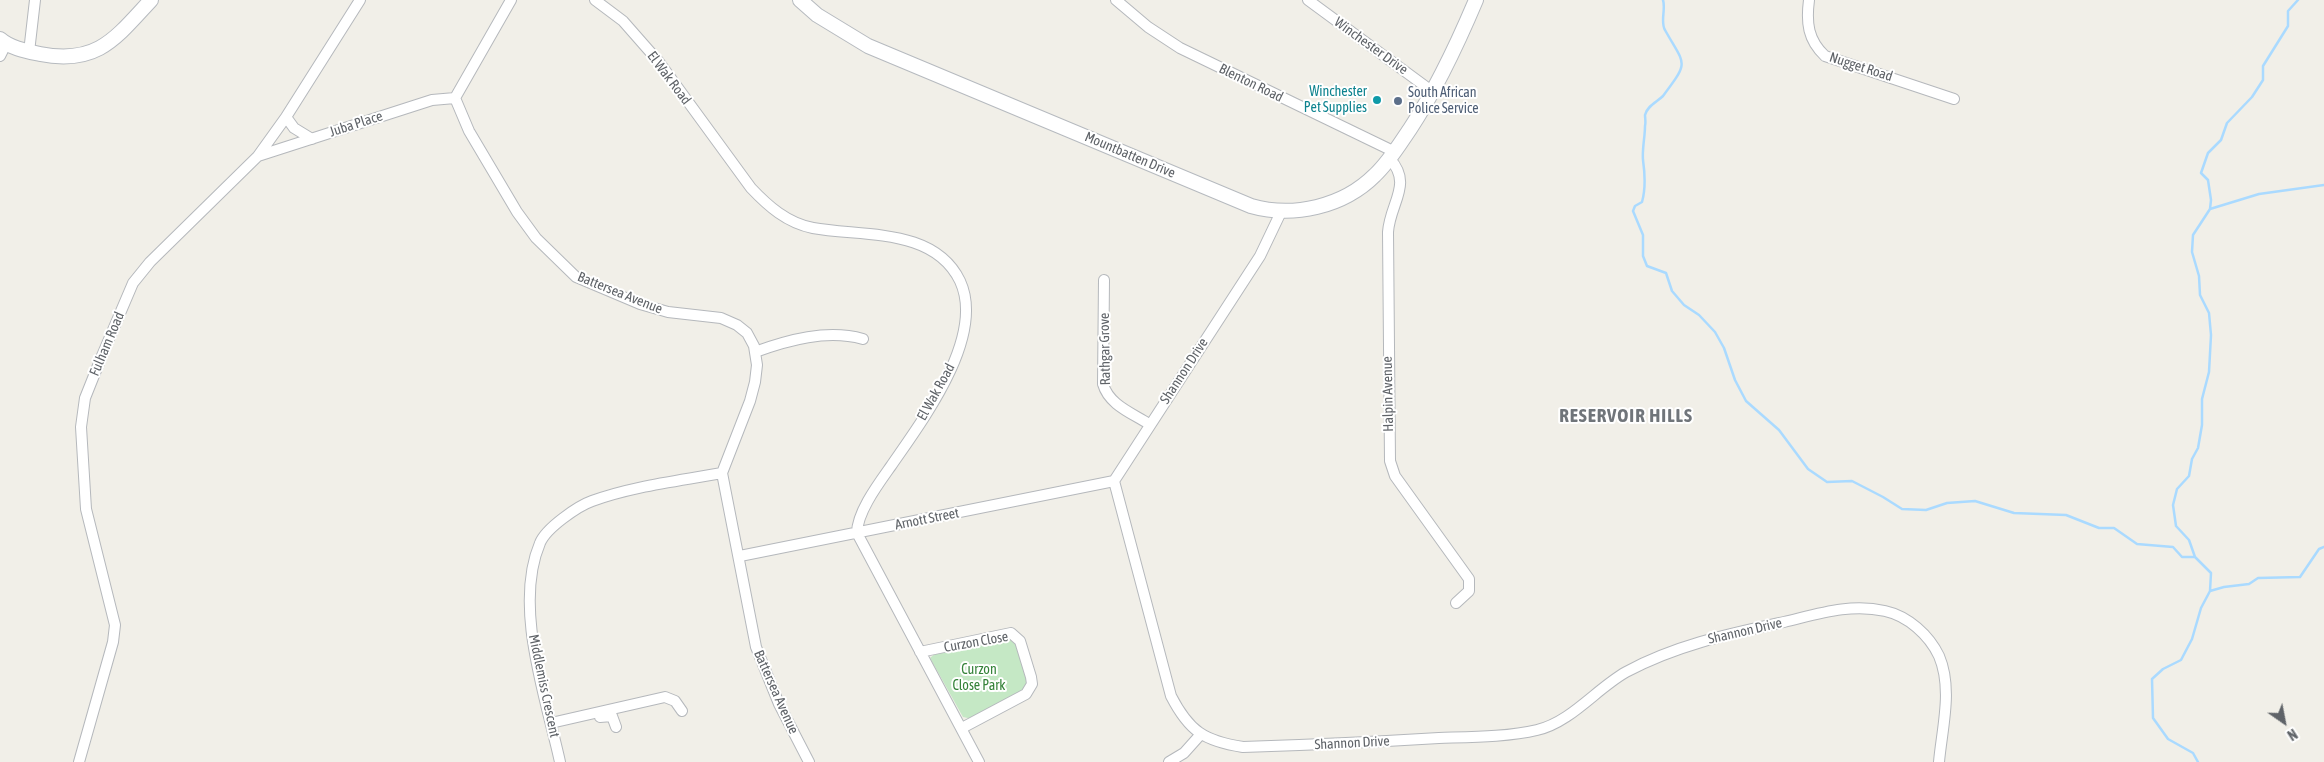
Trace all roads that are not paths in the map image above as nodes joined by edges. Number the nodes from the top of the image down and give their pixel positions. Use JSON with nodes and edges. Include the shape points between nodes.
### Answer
{"nodes":[{"id":1,"x":35,"y":0,"type":"edge"},
{"id":2,"x":151,"y":0,"type":"edge"},
{"id":3,"x":360,"y":0,"type":"edge"},
{"id":4,"x":511,"y":0,"type":"edge"},
{"id":5,"x":596,"y":0,"type":"edge"},
{"id":6,"x":800,"y":0,"type":"edge"},
{"id":7,"x":1116,"y":0,"type":"edge"},
{"id":8,"x":1308,"y":0,"type":"edge"},
{"id":9,"x":1476,"y":0,"type":"edge"},
{"id":10,"x":1809,"y":0,"type":"edge"},
{"id":11,"x":2,"y":46,"type":"edge"},
{"id":12,"x":28,"y":52,"type":"junction"},
{"id":13,"x":1433,"y":92,"type":"junction"},
{"id":14,"x":455,"y":98,"type":"junction"},
{"id":15,"x":1954,"y":99,"type":"dead end"},
{"id":16,"x":286,"y":117,"type":"junction"},
{"id":17,"x":312,"y":139,"type":"junction"},
{"id":18,"x":258,"y":156,"type":"junction"},
{"id":19,"x":1392,"y":156,"type":"junction"},
{"id":20,"x":1281,"y":212,"type":"junction"},
{"id":21,"x":1104,"y":280,"type":"dead end"},
{"id":22,"x":863,"y":339,"type":"dead end"},
{"id":23,"x":755,"y":352,"type":"junction"},
{"id":24,"x":1149,"y":424,"type":"junction"},
{"id":25,"x":722,"y":473,"type":"junction"},
{"id":26,"x":1114,"y":481,"type":"junction"},
{"id":27,"x":857,"y":533,"type":"junction"},
{"id":28,"x":740,"y":556,"type":"junction"},
{"id":29,"x":1456,"y":603,"type":"dead end"},
{"id":30,"x":920,"y":652,"type":"junction"},
{"id":31,"x":682,"y":711,"type":"dead end"},
{"id":32,"x":552,"y":725,"type":"junction"},
{"id":33,"x":616,"y":727,"type":"dead end"},
{"id":34,"x":962,"y":728,"type":"junction"},
{"id":35,"x":1201,"y":734,"type":"junction"},
{"id":36,"x":79,"y":762,"type":"edge"},
{"id":37,"x":560,"y":762,"type":"edge"},
{"id":38,"x":809,"y":762,"type":"edge"},
{"id":39,"x":980,"y":762,"type":"edge"},
{"id":40,"x":1169,"y":762,"type":"edge"},
{"id":41,"x":1939,"y":762,"type":"edge"}],
"edges":[{"from":1,"to":12,"type":"street"},
{"from":2,"to":12,"type":"main road","via":[[121,32],[92,53],[54,57]]},
{"from":3,"to":16,"type":"street","name":"Fulham Road"},
{"from":4,"to":14,"type":"street"},
{"from":5,"to":27,"type":"street","name":"El Wak Road","via":[[623,21],[659,62],[767,206],[788,220],[812,228],[872,233],[912,243],[937,254],[960,282],[966,304],[964,332],[950,373],[874,489],[857,525]]},
{"from":6,"to":20,"type":"main road","name":"Mountbatten Drive","via":[[817,15],[868,46],[1251,206]]},
{"from":7,"to":19,"type":"street","name":"Blenton Road","via":[[1180,48]]},
{"from":8,"to":13,"type":"street","name":"Winchester Drive"},
{"from":9,"to":13,"type":"main road","name":"Mountbatten Drive"},
{"from":10,"to":15,"type":"street","name":"Nugget Road","via":[[1809,32],[1825,56]]},
{"from":11,"to":12,"type":"main road"},
{"from":13,"to":19,"type":"main road","name":"Mountbatten Drive"},
{"from":14,"to":17,"type":"street","name":"Juba Place","via":[[432,100]]},
{"from":14,"to":23,"type":"street","name":"Battersea Avenue","via":[[469,131],[517,212],[536,238],[576,277],[668,312],[721,318],[747,333]]},
{"from":16,"to":17,"type":"street","via":[[294,128]]},
{"from":16,"to":18,"type":"street","name":"Fulham Road"},
{"from":17,"to":18,"type":"street","name":"Juba Place"},
{"from":18,"to":36,"type":"street","name":"Fulham Road","via":[[150,262],[133,283],[85,398],[80,427],[86,509],[115,625]]},
{"from":19,"to":20,"type":"main road","name":"Mountbatten Drive","via":[[1375,176],[1345,196],[1318,207]]},
{"from":19,"to":29,"type":"street","name":"Halpin Avenue","via":[[1401,183],[1390,214],[1388,232],[1390,461],[1395,476],[1469,579],[1469,591]]},
{"from":20,"to":24,"type":"street","name":"Shannon Drive","via":[[1260,256]]},
{"from":21,"to":24,"type":"street","name":"Rathgar Grove","via":[[1103,384],[1106,394]]},
{"from":22,"to":23,"type":"street","via":[[805,337]]},
{"from":23,"to":25,"type":"street","name":"Battersea Avenue","via":[[757,365],[750,401]]},
{"from":24,"to":26,"type":"street","name":"Shannon Drive"},
{"from":25,"to":28,"type":"street","name":"Battersea Avenue"},
{"from":25,"to":32,"type":"street","name":"Middlemiss Crescent","via":[[591,501],[575,509],[540,540],[531,587],[530,614],[533,646]]},
{"from":26,"to":27,"type":"street","name":"Arnott Street"},
{"from":26,"to":35,"type":"street","name":"Shannon Drive","via":[[1171,696],[1183,719]]},
{"from":27,"to":28,"type":"street","name":"Arnott Street"},
{"from":27,"to":30,"type":"street"},
{"from":28,"to":38,"type":"street","name":"Battersea Avenue","via":[[759,656]]},
{"from":30,"to":34,"type":"street"},
{"from":30,"to":34,"type":"street","name":"Curzon Close","via":[[1011,634],[1020,641],[1031,677],[1029,690]]},
{"from":31,"to":32,"type":"street","via":[[675,701],[665,696]]},
{"from":32,"to":33,"type":"street","via":[[608,715],[612,716]]},
{"from":32,"to":37,"type":"street","name":"Middlemiss Crescent"},
{"from":34,"to":39,"type":"street"},
{"from":35,"to":40,"type":"street","via":[[1184,753]]},
{"from":35,"to":41,"type":"street","name":"Shannon Drive","via":[[1221,743],[1243,747],[1537,731],[1558,722],[1626,672],[1676,649],[1837,609],[1866,608],[1902,618],[1922,632],[1938,655],[1946,697]]}]}
